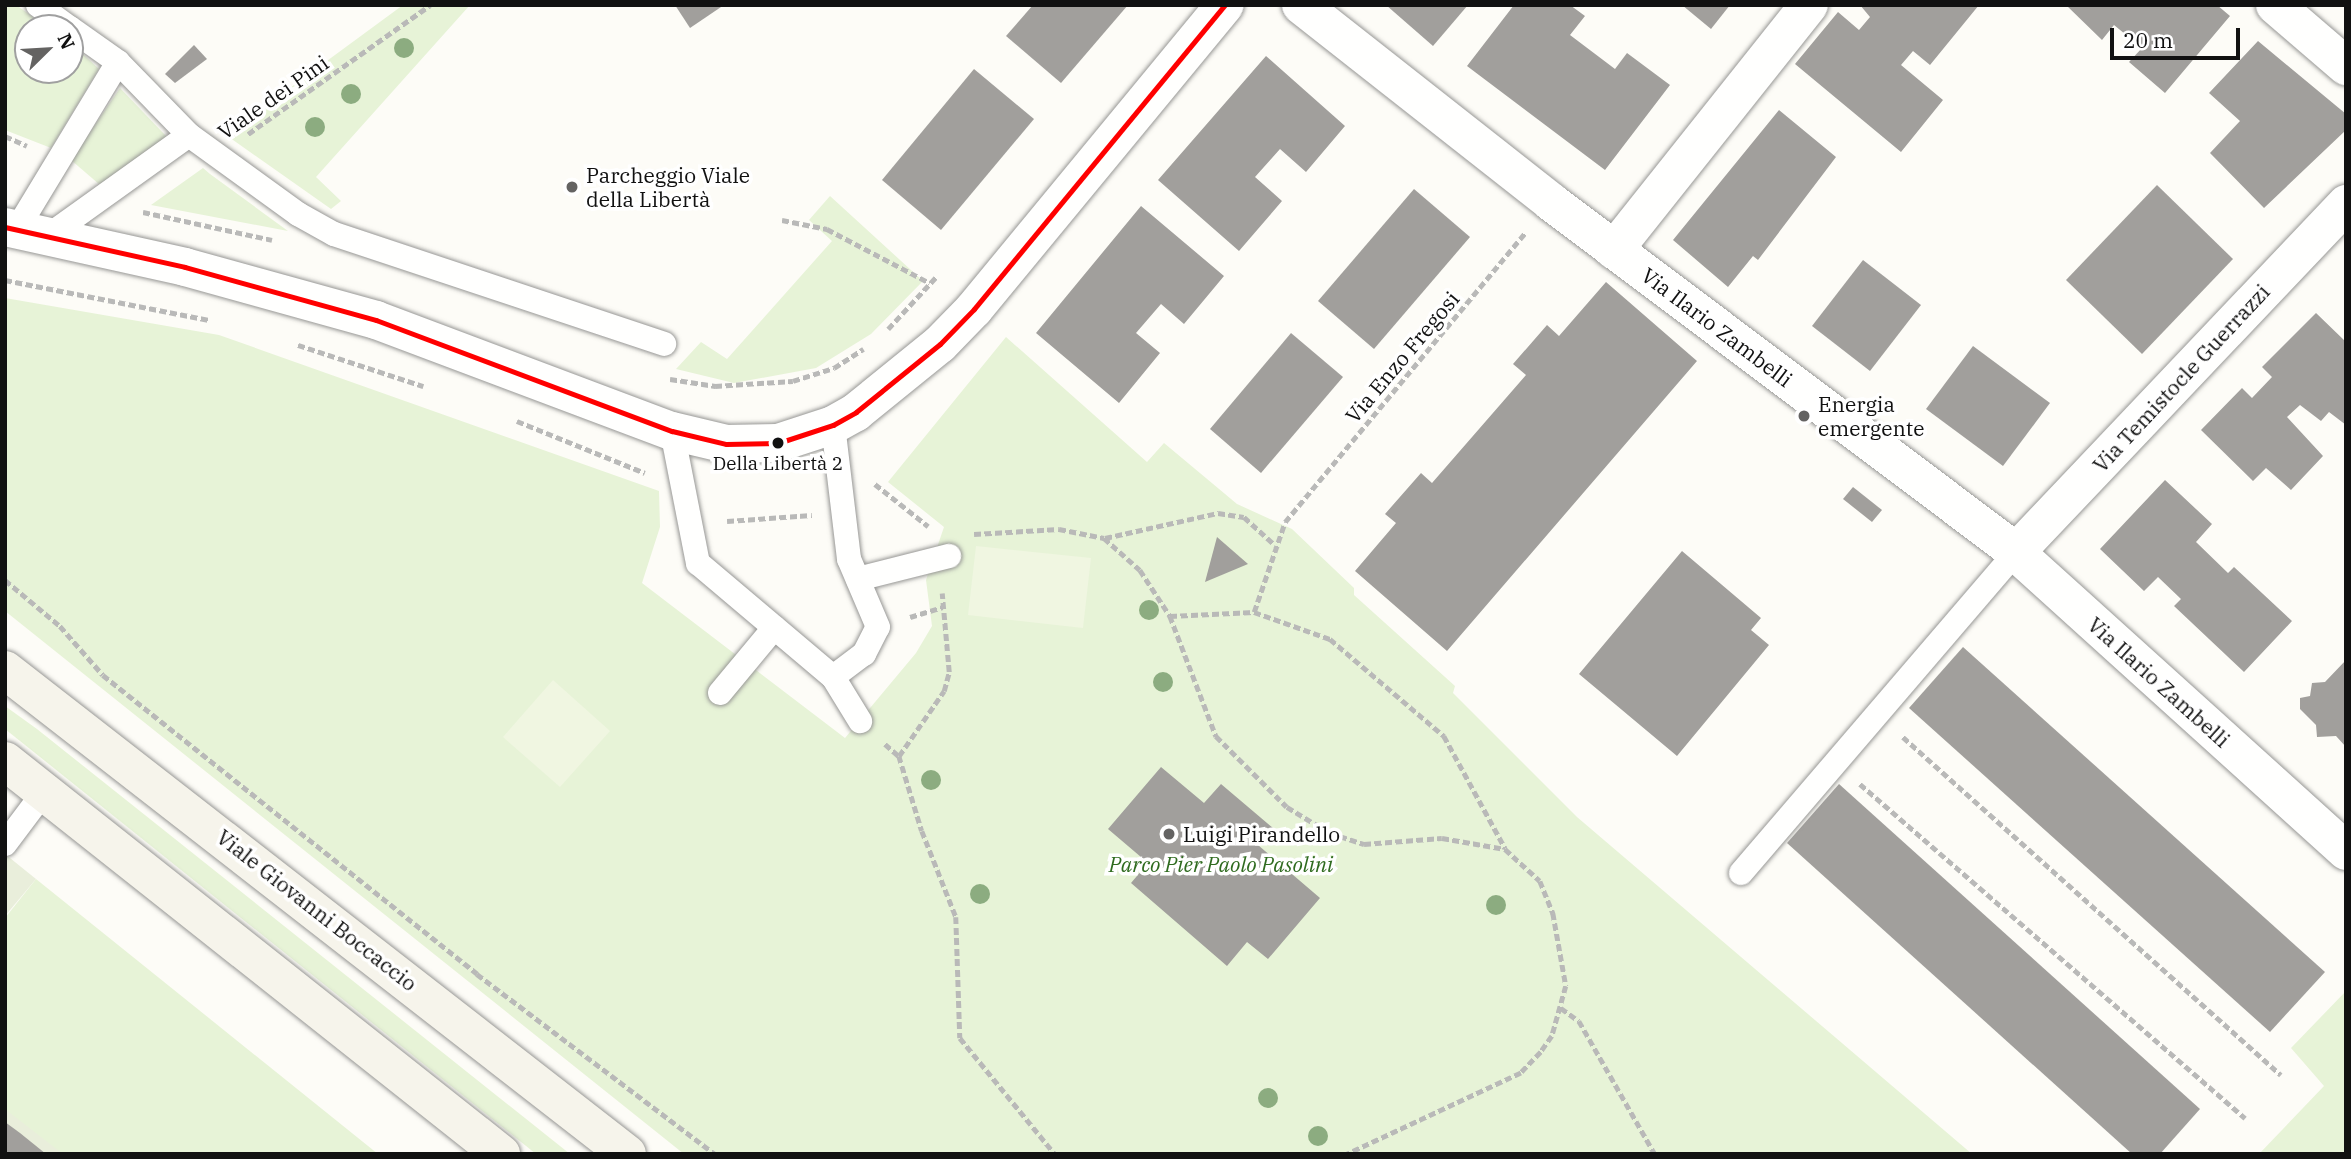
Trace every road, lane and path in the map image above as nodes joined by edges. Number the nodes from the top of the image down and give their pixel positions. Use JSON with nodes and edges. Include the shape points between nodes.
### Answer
{"nodes":[{"id":1,"x":430,"y":5,"type":"edge"},
{"id":2,"x":1225,"y":5,"type":"edge"},
{"id":3,"x":1301,"y":5,"type":"edge"},
{"id":4,"x":1809,"y":5,"type":"edge"},
{"id":5,"x":2275,"y":5,"type":"edge"},
{"id":6,"x":84,"y":38,"type":"edge"},
{"id":7,"x":118,"y":62,"type":"junction"},
{"id":8,"x":2346,"y":66,"type":"edge"},
{"id":9,"x":189,"y":135,"type":"junction"},
{"id":10,"x":5,"y":136,"type":"edge"},
{"id":11,"x":20,"y":141,"type":"dead end"},
{"id":12,"x":218,"y":156,"type":"junction"},
{"id":13,"x":1551,"y":202,"type":"junction"},
{"id":14,"x":2346,"y":204,"type":"edge"},
{"id":15,"x":782,"y":220,"type":"dead end"},
{"id":16,"x":24,"y":231,"type":"edge"},
{"id":17,"x":1614,"y":250,"type":"junction"},
{"id":18,"x":5,"y":280,"type":"edge"},
{"id":19,"x":930,"y":283,"type":"dead end"},
{"id":20,"x":224,"y":323,"type":"dead end"},
{"id":21,"x":287,"y":341,"type":"dead end"},
{"id":22,"x":664,"y":344,"type":"dead end"},
{"id":23,"x":430,"y":388,"type":"dead end"},
{"id":24,"x":507,"y":417,"type":"dead end"},
{"id":25,"x":832,"y":425,"type":"junction"},
{"id":26,"x":672,"y":431,"type":"junction"},
{"id":27,"x":656,"y":480,"type":"dead end"},
{"id":28,"x":883,"y":489,"type":"dead end"},
{"id":29,"x":822,"y":514,"type":"dead end"},
{"id":30,"x":727,"y":521,"type":"dead end"},
{"id":31,"x":1104,"y":538,"type":"junction"},
{"id":32,"x":1275,"y":545,"type":"junction"},
{"id":33,"x":950,"y":549,"type":"junction"},
{"id":34,"x":2016,"y":552,"type":"junction"},
{"id":35,"x":858,"y":579,"type":"junction"},
{"id":36,"x":5,"y":580,"type":"edge"},
{"id":37,"x":1254,"y":612,"type":"junction"},
{"id":38,"x":1170,"y":615,"type":"junction"},
{"id":39,"x":774,"y":628,"type":"junction"},
{"id":40,"x":5,"y":670,"type":"edge"},
{"id":41,"x":833,"y":677,"type":"junction"},
{"id":42,"x":720,"y":693,"type":"dead end"},
{"id":43,"x":860,"y":721,"type":"dead end"},
{"id":44,"x":1903,"y":736,"type":"dead end"},
{"id":45,"x":5,"y":761,"type":"edge"},
{"id":46,"x":1858,"y":782,"type":"dead end"},
{"id":47,"x":44,"y":792,"type":"junction"},
{"id":48,"x":5,"y":844,"type":"edge"},
{"id":49,"x":1505,"y":849,"type":"junction"},
{"id":50,"x":2346,"y":851,"type":"edge"},
{"id":51,"x":1741,"y":873,"type":"dead end"},
{"id":52,"x":1561,"y":1008,"type":"junction"},
{"id":53,"x":2281,"y":1075,"type":"dead end"},
{"id":54,"x":2245,"y":1118,"type":"dead end"},
{"id":55,"x":501,"y":1154,"type":"edge"},
{"id":56,"x":626,"y":1154,"type":"edge"},
{"id":57,"x":715,"y":1154,"type":"edge"},
{"id":58,"x":1055,"y":1154,"type":"edge"},
{"id":59,"x":1346,"y":1154,"type":"edge"},
{"id":60,"x":1655,"y":1154,"type":"edge"}],
"edges":[{"from":1,"to":12,"type":"path","name":"Viale dei Pini"},
{"from":2,"to":25,"type":"street","via":[[959,325],[893,386]]},
{"from":3,"to":13,"type":"street","name":"Via Ilario Zambelli"},
{"from":4,"to":17,"type":"street"},
{"from":5,"to":8,"type":"street"},
{"from":6,"to":7,"type":"lane"},
{"from":7,"to":9,"type":"lane"},
{"from":7,"to":16,"type":"lane"},
{"from":9,"to":12,"type":"lane"},
{"from":9,"to":16,"type":"lane"},
{"from":10,"to":11,"type":"path"},
{"from":12,"to":22,"type":"lane","via":[[334,234]]},
{"from":13,"to":17,"type":"street","name":"Via Ilario Zambelli"},
{"from":13,"to":32,"type":"path","name":"Via Enzo Fregosi","via":[[1285,522]]},
{"from":14,"to":34,"type":"street","name":"Via Temistocle Guerrazzi"},
{"from":15,"to":19,"type":"path","via":[[827,229]]},
{"from":16,"to":26,"type":"street","via":[[185,267],[376,320]]},
{"from":17,"to":34,"type":"street","name":"Via Ilario Zambelli"},
{"from":18,"to":20,"type":"path"},
{"from":21,"to":23,"type":"path"},
{"from":24,"to":27,"type":"path"},
{"from":25,"to":26,"type":"street","via":[[762,445],[726,444]]},
{"from":25,"to":35,"type":"lane","via":[[849,559]]},
{"from":26,"to":39,"type":"lane","via":[[698,563]]},
{"from":28,"to":33,"type":"path"},
{"from":29,"to":30,"type":"path"},
{"from":31,"to":32,"type":"path","via":[[1218,513],[1244,517]]},
{"from":31,"to":33,"type":"path","via":[[1059,528],[980,531]]},
{"from":31,"to":38,"type":"path","via":[[1140,570]]},
{"from":32,"to":37,"type":"path","name":"Via Enzo Fregosi"},
{"from":33,"to":35,"type":"lane"},
{"from":33,"to":58,"type":"path","via":[[941,595],[950,672],[944,691],[897,754],[956,917],[960,1038]]},
{"from":34,"to":50,"type":"street","name":"Via Ilario Zambelli"},
{"from":34,"to":51,"type":"lane"},
{"from":35,"to":41,"type":"lane","via":[[878,627],[864,654]]},
{"from":36,"to":57,"type":"path","via":[[60,626],[103,675],[477,974]]},
{"from":37,"to":38,"type":"path"},
{"from":37,"to":49,"type":"path","via":[[1330,639],[1444,736]]},
{"from":38,"to":49,"type":"path","via":[[1216,736],[1287,807],[1330,833],[1364,844],[1443,838]]},
{"from":39,"to":41,"type":"lane"},
{"from":39,"to":42,"type":"lane"},
{"from":40,"to":56,"type":"main road","name":"Viale Giovanni Boccaccio"},
{"from":41,"to":43,"type":"lane"},
{"from":44,"to":53,"type":"path"},
{"from":45,"to":47,"type":"main road"},
{"from":46,"to":54,"type":"path"},
{"from":47,"to":48,"type":"lane"},
{"from":47,"to":55,"type":"main road"},
{"from":49,"to":52,"type":"path","via":[[1540,881],[1553,913],[1566,966]]},
{"from":52,"to":59,"type":"path","via":[[1552,1036],[1521,1073]]},
{"from":52,"to":60,"type":"path","via":[[1579,1021]]}]}
